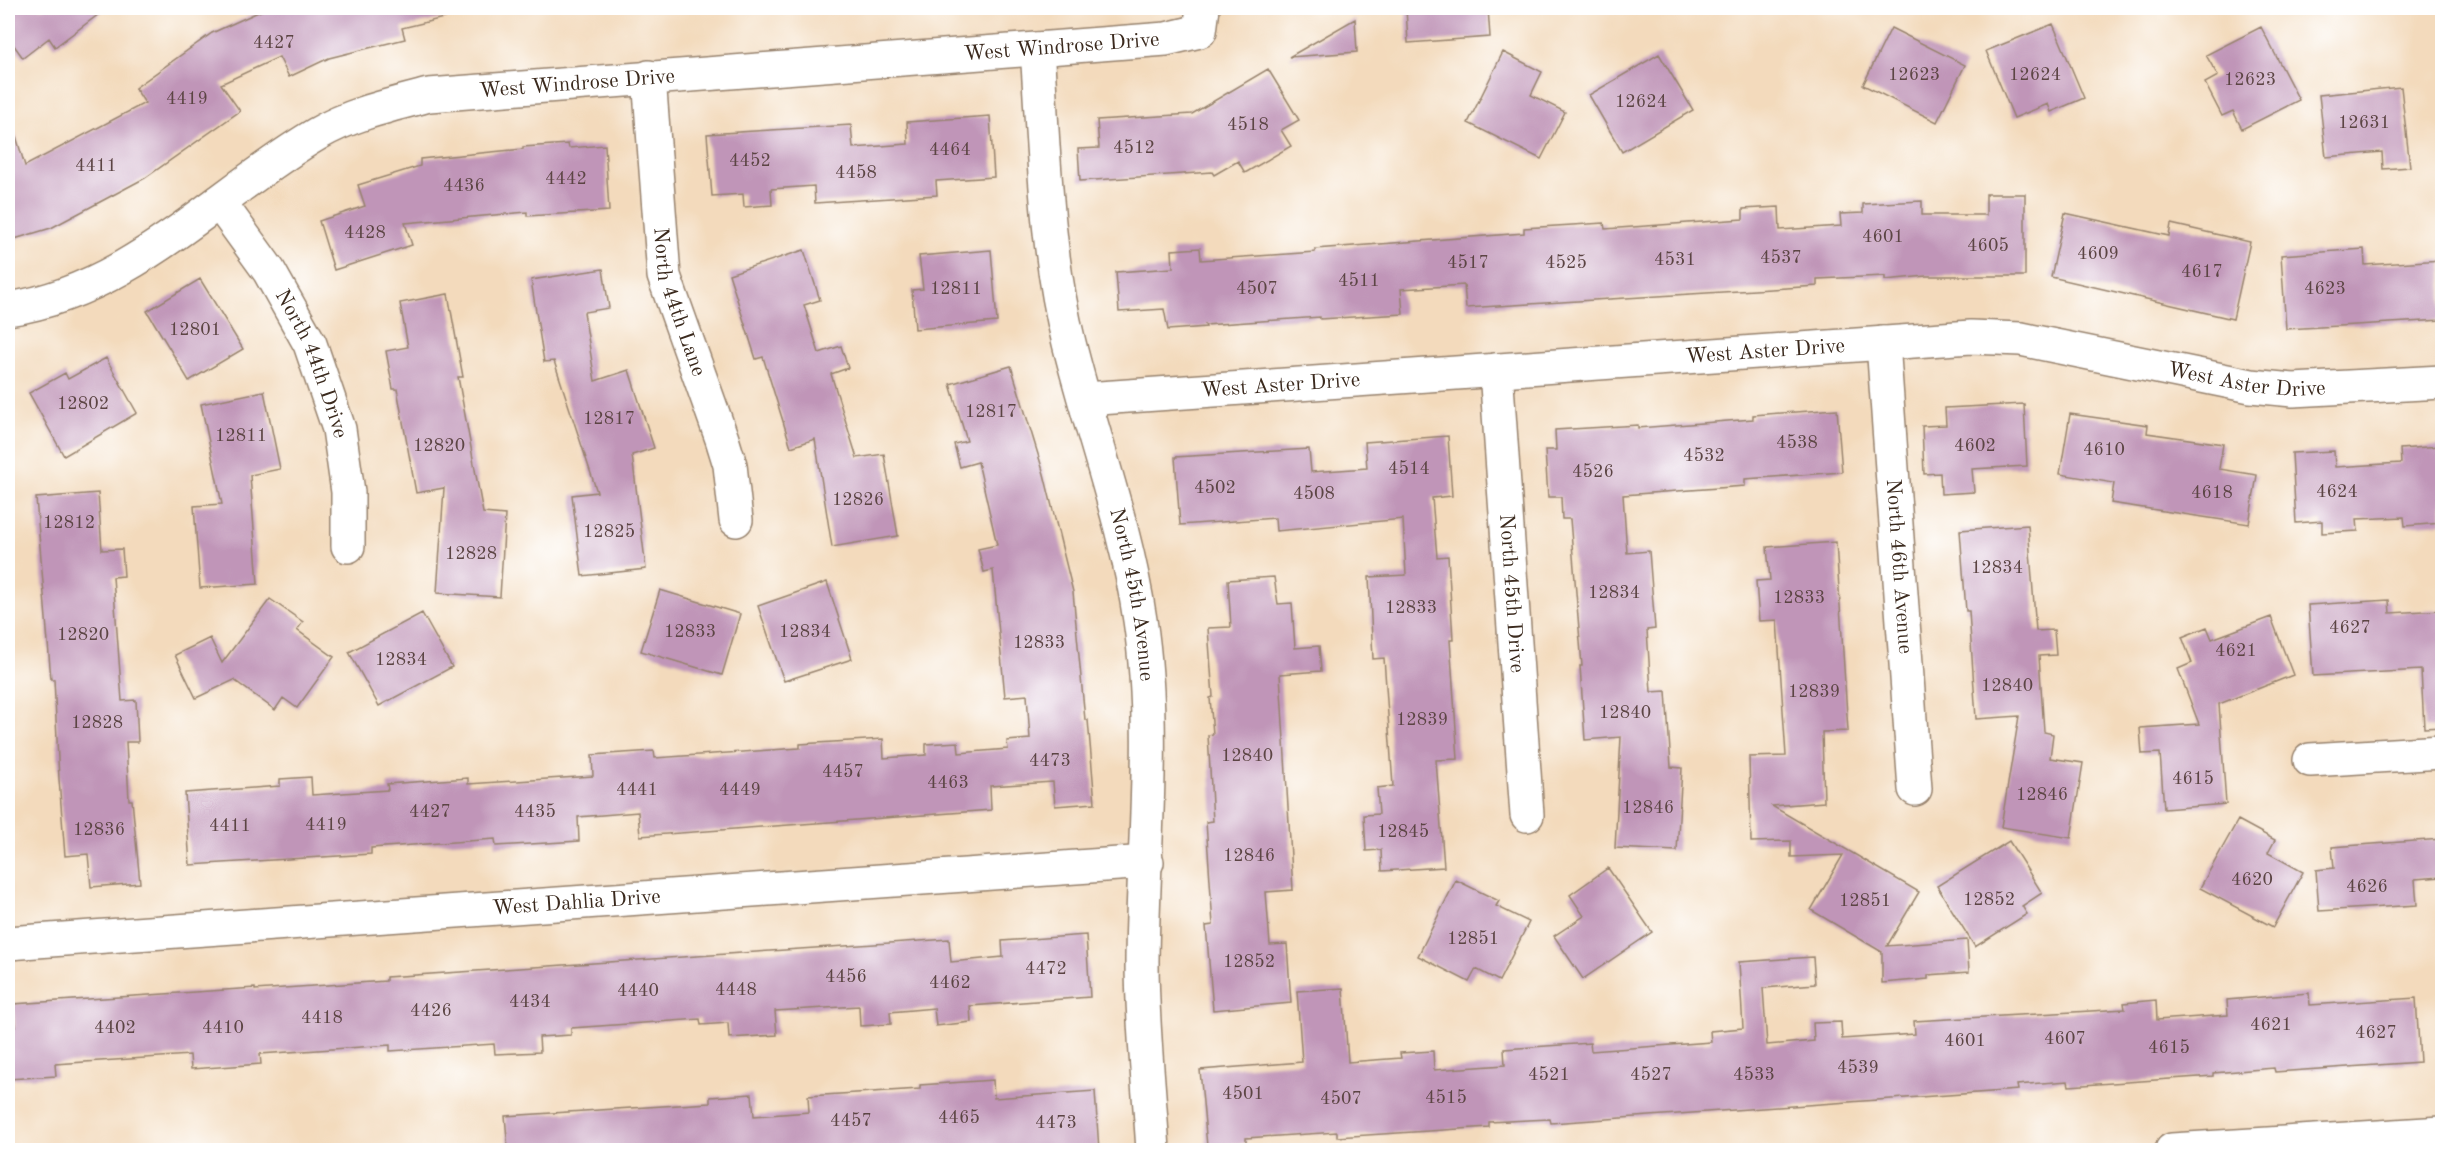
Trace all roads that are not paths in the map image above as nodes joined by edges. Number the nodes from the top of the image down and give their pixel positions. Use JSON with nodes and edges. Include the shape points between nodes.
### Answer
{"nodes":[{"id":1,"x":1202,"y":19,"type":"edge"},
{"id":2,"x":1037,"y":49,"type":"junction"},
{"id":3,"x":649,"y":77,"type":"junction"},
{"id":4,"x":219,"y":201,"type":"junction"},
{"id":5,"x":8,"y":309,"type":"edge"},
{"id":6,"x":1883,"y":343,"type":"junction"},
{"id":7,"x":1496,"y":370,"type":"junction"},
{"id":8,"x":2442,"y":382,"type":"edge"},
{"id":9,"x":1085,"y":399,"type":"junction"},
{"id":10,"x":736,"y":520,"type":"dead end"},
{"id":11,"x":348,"y":546,"type":"dead end"},
{"id":12,"x":2442,"y":752,"type":"edge"},
{"id":13,"x":2310,"y":760,"type":"dead end"},
{"id":14,"x":1915,"y":789,"type":"dead end"},
{"id":15,"x":1527,"y":815,"type":"dead end"},
{"id":16,"x":1147,"y":862,"type":"junction"},
{"id":17,"x":8,"y":943,"type":"edge"},
{"id":18,"x":2442,"y":1132,"type":"edge"},
{"id":19,"x":1153,"y":1150,"type":"edge"},
{"id":20,"x":2172,"y":1150,"type":"edge"}],
"edges":[{"from":1,"to":2,"type":"street","name":"West Windrose Drive","via":[[1166,39]]},
{"from":2,"to":3,"type":"street","name":"West Windrose Drive"},
{"from":2,"to":9,"type":"street","name":"North 45th Avenue","via":[[1050,244],[1069,342]]},
{"from":3,"to":4,"type":"street","name":"West Windrose Drive","via":[[429,95],[398,103],[320,132]]},
{"from":3,"to":10,"type":"street","name":"North 44th Lane","via":[[664,276],[725,448]]},
{"from":4,"to":5,"type":"street","name":"West Windrose Drive","via":[[117,273]]},
{"from":4,"to":11,"type":"street","name":"North 44th Drive","via":[[269,271],[310,344],[339,429],[348,492]]},
{"from":6,"to":7,"type":"street","name":"West Aster Drive"},
{"from":6,"to":8,"type":"street","name":"West Aster Drive","via":[[1971,337],[2021,339],[2219,381],[2293,390]]},
{"from":6,"to":14,"type":"street","name":"North 46th Avenue"},
{"from":7,"to":9,"type":"street","name":"West Aster Drive"},
{"from":7,"to":15,"type":"street","name":"North 45th Drive"},
{"from":9,"to":16,"type":"street","name":"North 45th Avenue","via":[[1117,509],[1140,619],[1149,702]]},
{"from":12,"to":13,"type":"street"},
{"from":16,"to":17,"type":"street","name":"West Dahlia Drive"},
{"from":16,"to":19,"type":"street","name":"North 45th Avenue","via":[[1142,960]]},
{"from":18,"to":20,"type":"street"}]}
